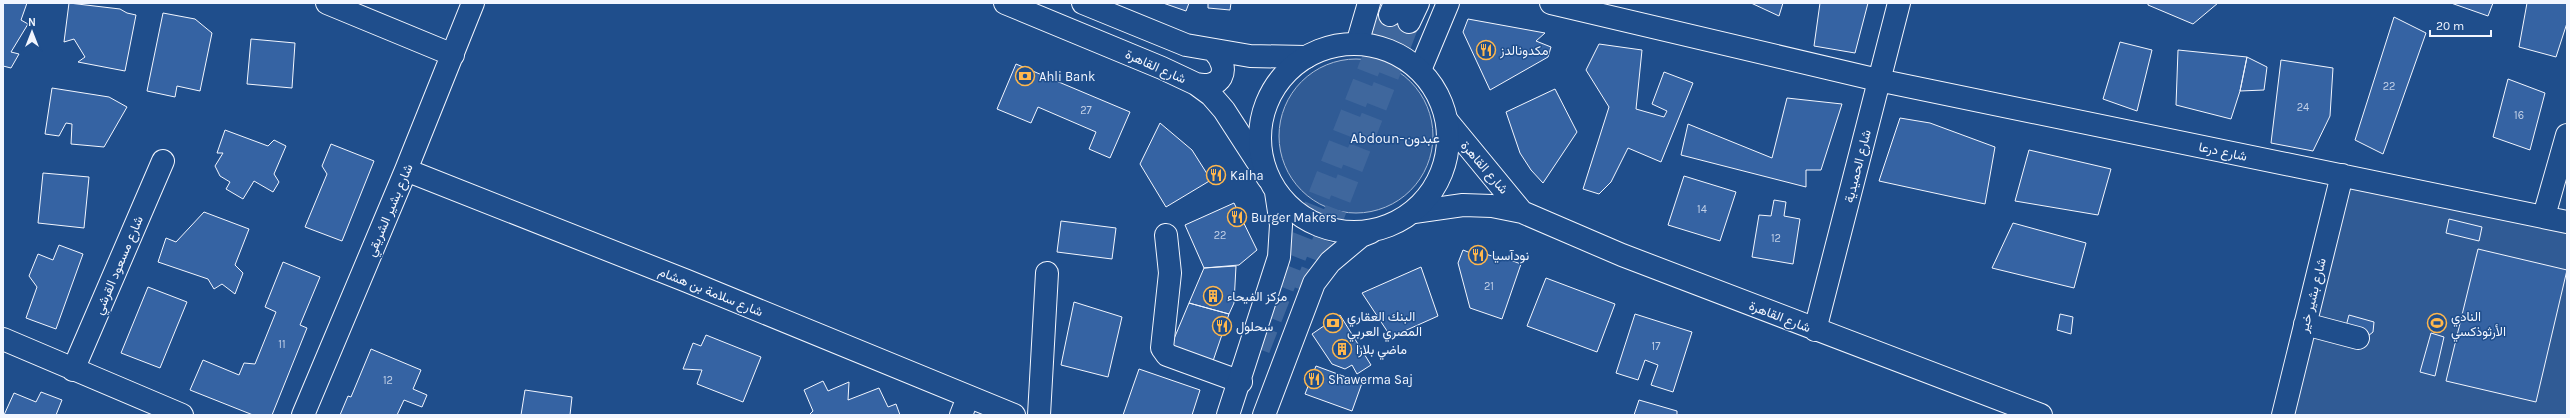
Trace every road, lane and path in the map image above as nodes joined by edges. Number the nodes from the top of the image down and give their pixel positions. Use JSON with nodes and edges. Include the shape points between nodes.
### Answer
{"nodes":[{"id":1,"x":327,"y":3,"type":"edge"},
{"id":2,"x":473,"y":3,"type":"edge"},
{"id":3,"x":1005,"y":3,"type":"edge"},
{"id":4,"x":1083,"y":3,"type":"edge"},
{"id":5,"x":1370,"y":3,"type":"edge"},
{"id":6,"x":1448,"y":3,"type":"edge"},
{"id":7,"x":1551,"y":3,"type":"edge"},
{"id":8,"x":1899,"y":3,"type":"edge"},
{"id":9,"x":1357,"y":44,"type":"junction"},
{"id":10,"x":1214,"y":51,"type":"junction"},
{"id":11,"x":453,"y":55,"type":"junction"},
{"id":12,"x":1306,"y":57,"type":"junction"},
{"id":13,"x":1420,"y":70,"type":"junction"},
{"id":14,"x":1878,"y":80,"type":"junction"},
{"id":15,"x":1196,"y":84,"type":"junction"},
{"id":16,"x":1448,"y":122,"type":"junction"},
{"id":17,"x":2567,"y":135,"type":"edge"},
{"id":18,"x":163,"y":161,"type":"dead end"},
{"id":19,"x":406,"y":170,"type":"junction"},
{"id":20,"x":2342,"y":175,"type":"junction"},
{"id":21,"x":1272,"y":185,"type":"junction"},
{"id":22,"x":1414,"y":212,"type":"junction"},
{"id":23,"x":1522,"y":212,"type":"junction"},
{"id":24,"x":2544,"y":216,"type":"junction"},
{"id":25,"x":2567,"y":222,"type":"edge"},
{"id":26,"x":1371,"y":232,"type":"junction"},
{"id":27,"x":1166,"y":235,"type":"dead end"},
{"id":28,"x":1047,"y":273,"type":"dead end"},
{"id":29,"x":2305,"y":324,"type":"junction"},
{"id":30,"x":1815,"y":330,"type":"junction"},
{"id":31,"x":2358,"y":338,"type":"dead end"},
{"id":32,"x":3,"y":339,"type":"edge"},
{"id":33,"x":73,"y":370,"type":"junction"},
{"id":34,"x":1241,"y":382,"type":"junction"},
{"id":35,"x":964,"y":406,"type":"edge"},
{"id":36,"x":182,"y":415,"type":"edge"},
{"id":37,"x":303,"y":415,"type":"edge"},
{"id":38,"x":1014,"y":415,"type":"edge"},
{"id":39,"x":1039,"y":415,"type":"edge"},
{"id":40,"x":1228,"y":415,"type":"edge"},
{"id":41,"x":1264,"y":415,"type":"edge"},
{"id":42,"x":2041,"y":415,"type":"edge"},
{"id":43,"x":2283,"y":415,"type":"edge"}],
"edges":[{"from":1,"to":11,"type":"main road"},
{"from":2,"to":11,"type":"main road","name":"شارع بشير الشريقي"},
{"from":3,"to":15,"type":"main road","name":"شارع القاهرة"},
{"from":4,"to":10,"type":"main road","via":[[1186,45]]},
{"from":5,"to":9,"type":"main road"},
{"from":6,"to":13,"type":"main road"},
{"from":7,"to":14,"type":"main road","name":"شارع درعا"},
{"from":8,"to":14,"type":"main road","name":"شارع الحميدية"},
{"from":9,"to":12,"type":"main road","via":[[1339,44]]},
{"from":9,"to":13,"type":"main road","via":[[1380,47],[1402,56]]},
{"from":10,"to":12,"type":"main road","via":[[1250,56]]},
{"from":10,"to":15,"type":"main road","via":[[1223,66],[1222,78],[1207,86]]},
{"from":11,"to":19,"type":"main road","name":"شارع بشير الشريقي"},
{"from":12,"to":21,"type":"main road","via":[[1284,74],[1268,97],[1260,124],[1260,151]]},
{"from":13,"to":16,"type":"main road","via":[[1438,94]]},
{"from":14,"to":20,"type":"main road","name":"شارع درعا"},
{"from":14,"to":30,"type":"main road","name":"شارع الحميدية"},
{"from":15,"to":21,"type":"main road","name":"شارع القاهرة","via":[[1224,110]]},
{"from":16,"to":22,"type":"main road","via":[[1449,147],[1443,172],[1432,194]]},
{"from":16,"to":23,"type":"main road","name":"شارع القاهرة"},
{"from":17,"to":24,"type":"main road"},
{"from":18,"to":33,"type":"main road","name":"شارع مسعود القرشي"},
{"from":19,"to":35,"type":"main road","name":"شارع سلامة بن هشام","via":[[687,281]]},
{"from":19,"to":37,"type":"main road","name":"شارع بشير الشريقي"},
{"from":20,"to":24,"type":"main road","name":"شارع درعا"},
{"from":20,"to":29,"type":"main road","name":"شارع بشير خير"},
{"from":21,"to":26,"type":"main road","via":[[1295,212],[1318,226],[1344,232]]},
{"from":21,"to":34,"type":"main road","via":[[1282,225],[1280,257]]},
{"from":22,"to":23,"type":"main road","name":"شارع القاهرة","via":[[1463,205],[1492,206]]},
{"from":22,"to":26,"type":"main road","via":[[1394,224]]},
{"from":23,"to":30,"type":"main road","name":"شارع القاهرة","via":[[1622,255]]},
{"from":24,"to":25,"type":"main road","name":"شارع درعا"},
{"from":26,"to":41,"type":"main road","via":[[1361,236],[1330,262],[1314,283]]},
{"from":27,"to":34,"type":"main road","via":[[1170,272],[1162,348],[1167,355]]},
{"from":28,"to":39,"type":"main road"},
{"from":29,"to":31,"type":"main road"},
{"from":29,"to":43,"type":"main road","name":"شارع بشير خير"},
{"from":30,"to":42,"type":"main road","name":"شارع القاهرة"},
{"from":32,"to":33,"type":"main road"},
{"from":33,"to":36,"type":"main road"},
{"from":34,"to":40,"type":"main road"},
{"from":35,"to":38,"type":"main road","name":"شارع سلامة بن هشام"}]}
